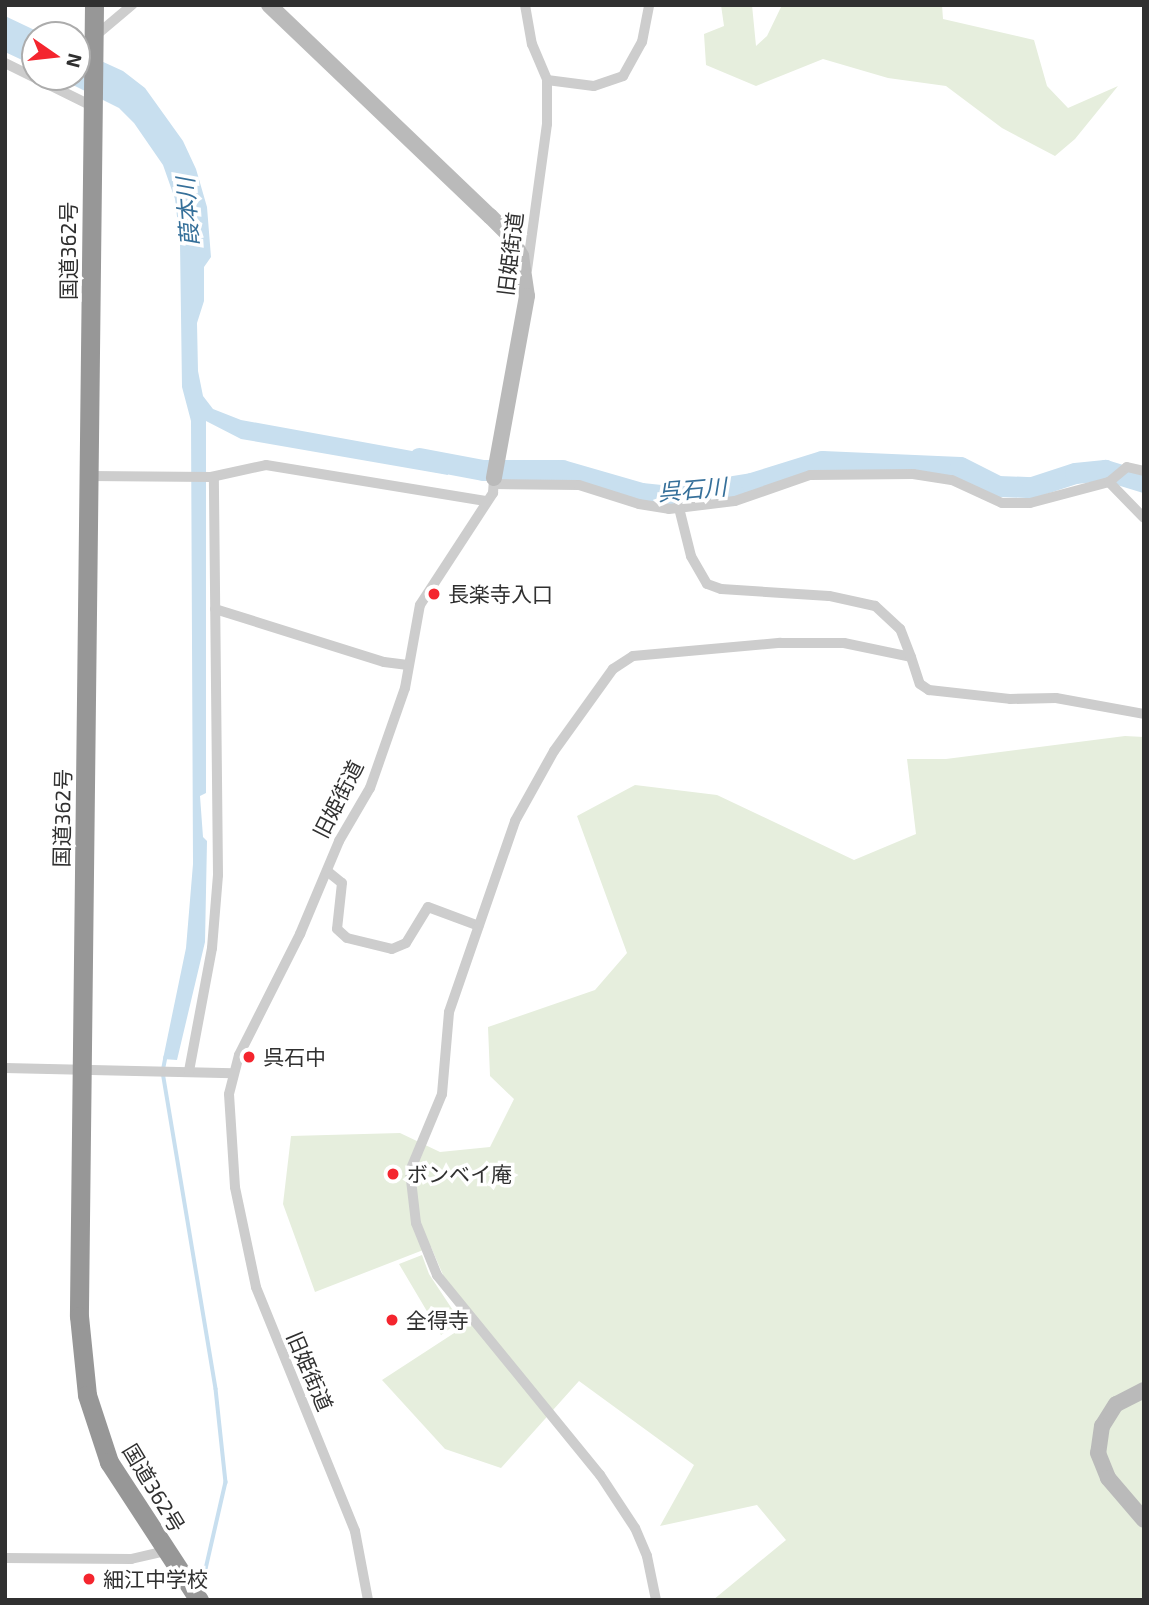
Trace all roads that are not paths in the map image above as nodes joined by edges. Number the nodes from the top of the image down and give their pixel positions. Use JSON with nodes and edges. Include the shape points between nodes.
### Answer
{"nodes":[{"id":1,"x":94,"y":5,"type":"edge"},
{"id":2,"x":132,"y":5,"type":"edge"},
{"id":3,"x":269,"y":5,"type":"edge"},
{"id":4,"x":525,"y":5,"type":"edge"},
{"id":5,"x":649,"y":5,"type":"edge"},
{"id":6,"x":94,"y":42,"type":"junction"},
{"id":7,"x":5,"y":63,"type":"edge"},
{"id":8,"x":547,"y":80,"type":"junction"},
{"id":9,"x":92,"y":104,"type":"junction"},
{"id":10,"x":525,"y":275,"type":"junction"},
{"id":11,"x":1144,"y":471,"type":"edge"},
{"id":12,"x":89,"y":477,"type":"junction"},
{"id":13,"x":212,"y":477,"type":"junction"},
{"id":14,"x":494,"y":481,"type":"junction"},
{"id":15,"x":1110,"y":481,"type":"junction"},
{"id":16,"x":487,"y":500,"type":"junction"},
{"id":17,"x":678,"y":508,"type":"junction"},
{"id":18,"x":1144,"y":518,"type":"edge"},
{"id":19,"x":215,"y":609,"type":"junction"},
{"id":20,"x":911,"y":657,"type":"junction"},
{"id":21,"x":408,"y":665,"type":"junction"},
{"id":22,"x":1144,"y":714,"type":"edge"},
{"id":23,"x":327,"y":871,"type":"junction"},
{"id":24,"x":479,"y":926,"type":"junction"},
{"id":25,"x":5,"y":1068,"type":"edge"},
{"id":26,"x":82,"y":1069,"type":"junction"},
{"id":27,"x":187,"y":1070,"type":"junction"},
{"id":28,"x":233,"y":1073,"type":"junction"},
{"id":29,"x":1144,"y":1390,"type":"edge"},
{"id":30,"x":1144,"y":1520,"type":"edge"},
{"id":31,"x":165,"y":1551,"type":"junction"},
{"id":32,"x":5,"y":1558,"type":"edge"},
{"id":33,"x":190,"y":1594,"type":"edge"},
{"id":34,"x":369,"y":1600,"type":"edge"},
{"id":35,"x":656,"y":1600,"type":"edge"}],
"edges":[{"from":1,"to":6,"type":"highway","name":"国道362号"},
{"from":2,"to":6,"type":"street"},
{"from":3,"to":10,"type":"street","via":[[504,230],[520,256]]},
{"from":4,"to":8,"type":"street","name":"旧姫街道","via":[[532,44]]},
{"from":5,"to":8,"type":"street","via":[[642,41],[623,76],[594,86]]},
{"from":6,"to":9,"type":"highway","name":"国道362号"},
{"from":7,"to":9,"type":"street"},
{"from":8,"to":10,"type":"street","name":"旧姫街道","via":[[547,124]]},
{"from":9,"to":12,"type":"highway","name":"国道362号"},
{"from":10,"to":14,"type":"street","name":"旧姫街道","via":[[525,308]]},
{"from":11,"to":15,"type":"street","via":[[1128,467]]},
{"from":12,"to":13,"type":"street"},
{"from":12,"to":26,"type":"highway","name":"国道362号"},
{"from":13,"to":16,"type":"street","via":[[266,465]]},
{"from":13,"to":19,"type":"street"},
{"from":14,"to":16,"type":"street","name":"旧姫街道"},
{"from":14,"to":17,"type":"street","via":[[579,485],[639,505]]},
{"from":15,"to":17,"type":"street","via":[[1030,503],[1002,503],[952,480],[913,474],[810,475],[735,501]]},
{"from":15,"to":18,"type":"street"},
{"from":16,"to":21,"type":"street","name":"旧姫街道","via":[[420,605]]},
{"from":17,"to":20,"type":"street","via":[[691,556],[708,584],[721,589],[829,596],[875,606],[900,629]]},
{"from":19,"to":21,"type":"street","via":[[384,663]]},
{"from":19,"to":27,"type":"street","via":[[218,875],[212,948]]},
{"from":20,"to":22,"type":"street","via":[[920,684],[929,690],[1010,699],[1056,698]]},
{"from":20,"to":24,"type":"street","via":[[844,643],[780,643],[634,656],[599,685],[542,772],[515,821]]},
{"from":21,"to":23,"type":"street","name":"旧姫街道","via":[[395,724],[370,788]]},
{"from":23,"to":24,"type":"street","via":[[342,883],[337,929],[346,938],[392,949],[406,943],[428,907]]},
{"from":23,"to":28,"type":"street","name":"旧姫街道"},
{"from":24,"to":35,"type":"street","via":[[449,1012],[442,1094],[410,1171],[416,1223],[437,1275],[452,1298],[600,1475],[635,1528],[647,1556]]},
{"from":25,"to":26,"type":"street"},
{"from":26,"to":27,"type":"street"},
{"from":26,"to":31,"type":"highway","name":"国道362号","via":[[79,1316],[88,1395],[109,1462]]},
{"from":27,"to":28,"type":"street"},
{"from":28,"to":34,"type":"street","name":"旧姫街道","via":[[228,1105],[235,1187],[256,1287],[355,1531]]},
{"from":29,"to":30,"type":"street","via":[[1116,1404],[1102,1426],[1098,1452],[1108,1478]]},
{"from":31,"to":32,"type":"street","via":[[131,1559]]},
{"from":31,"to":33,"type":"highway","name":"国道362号"}]}
